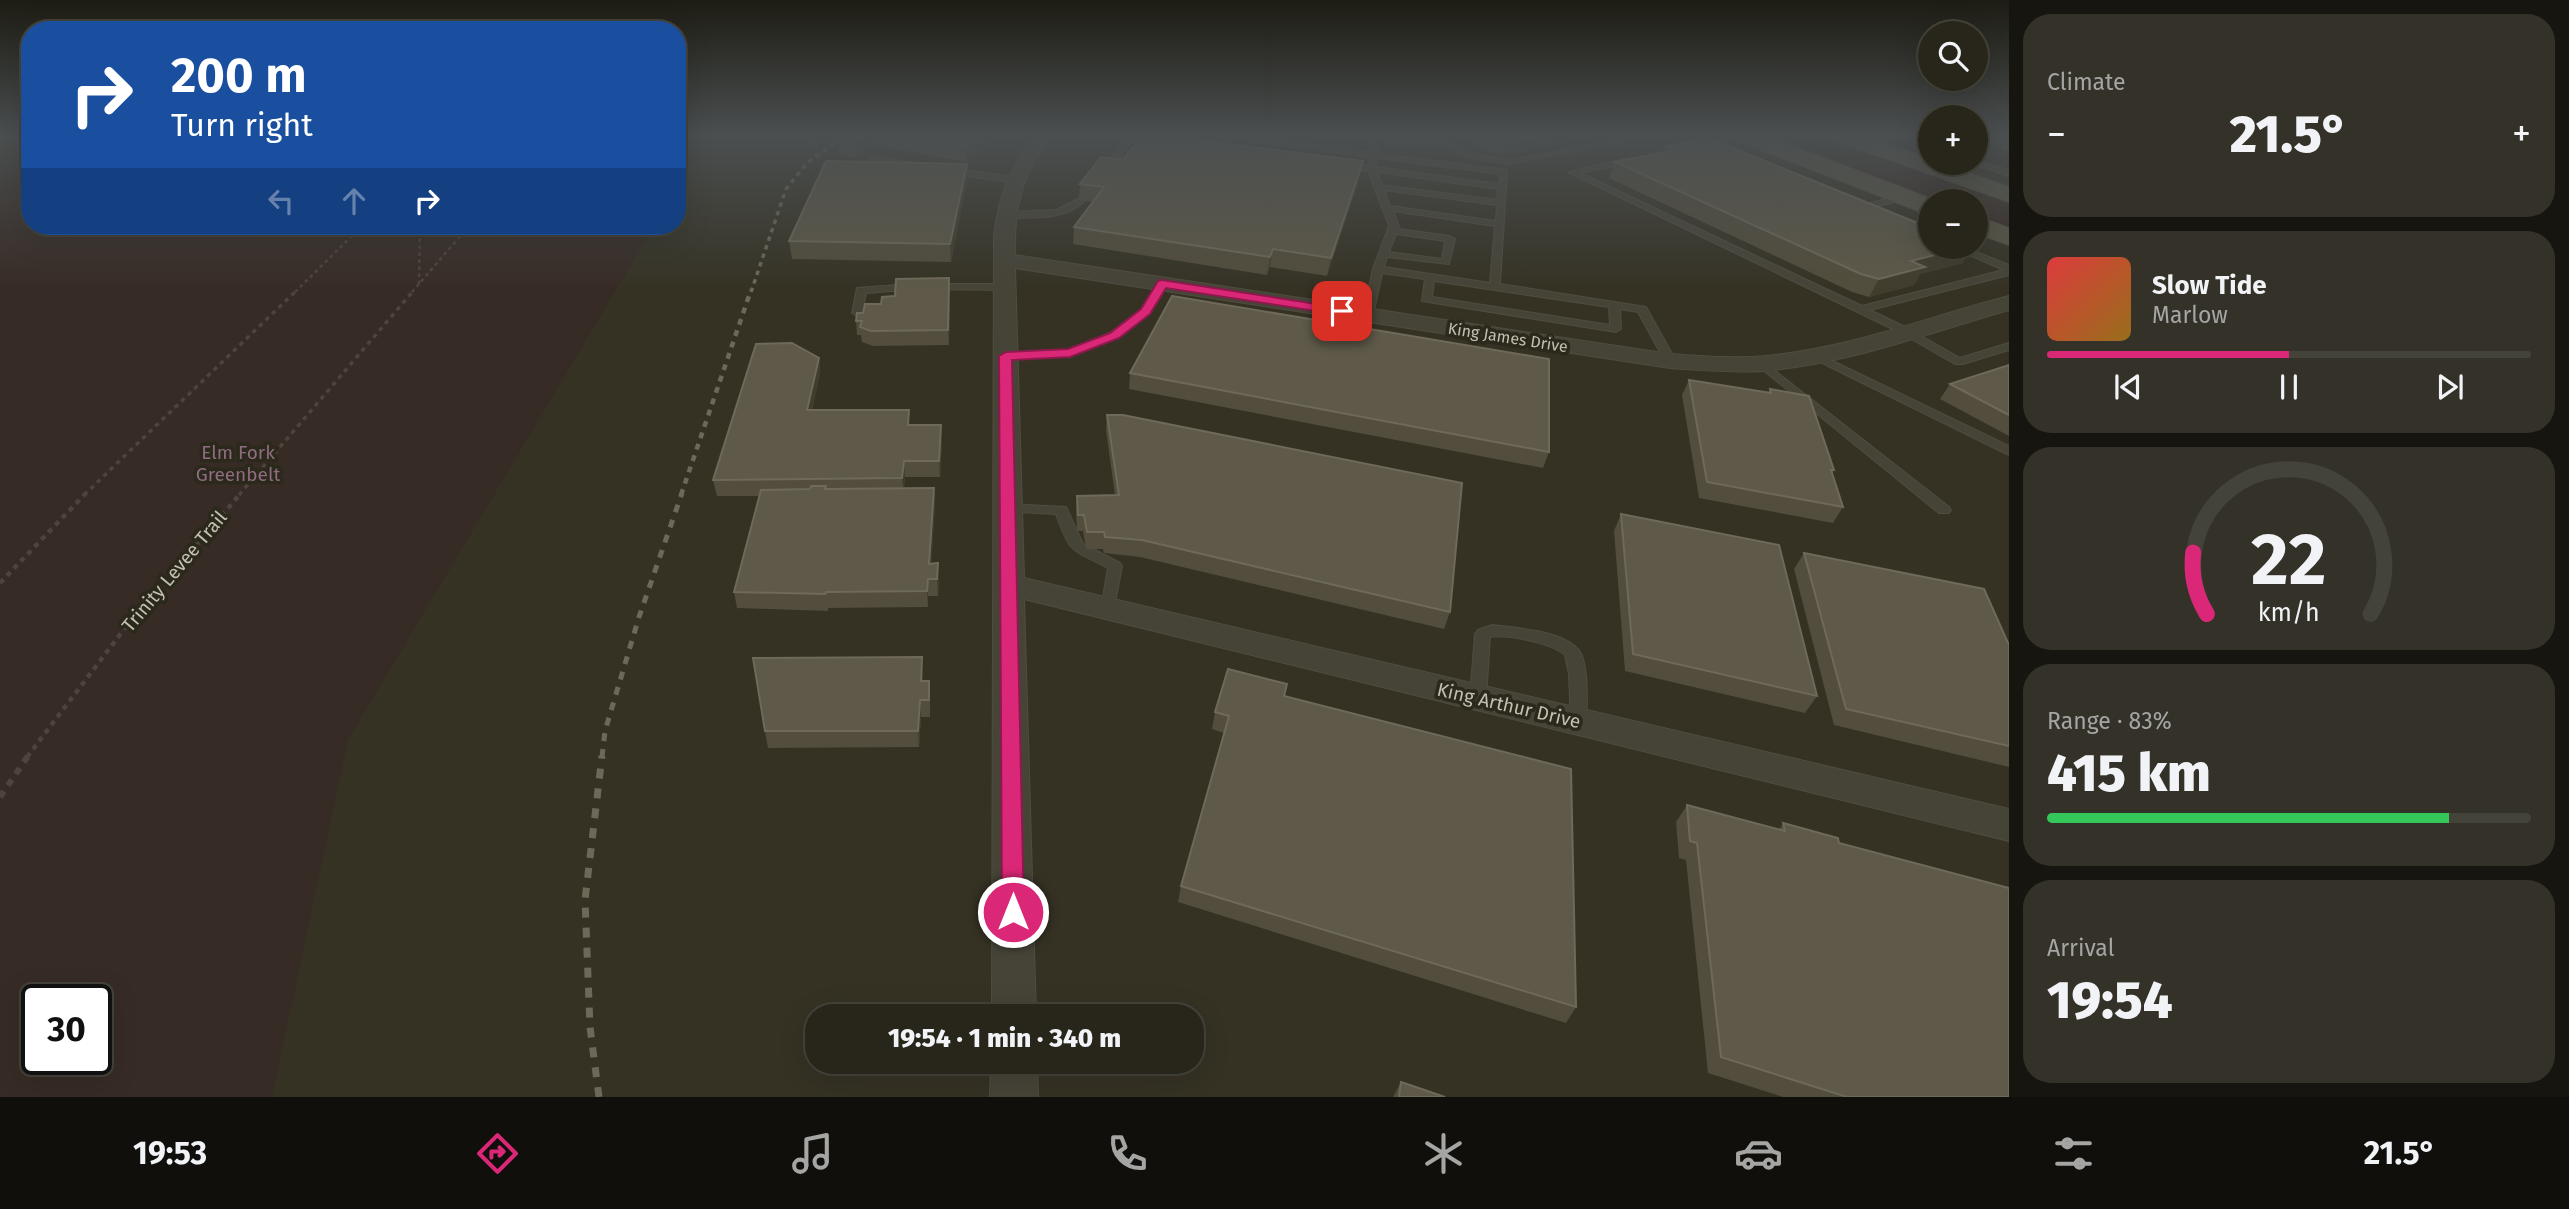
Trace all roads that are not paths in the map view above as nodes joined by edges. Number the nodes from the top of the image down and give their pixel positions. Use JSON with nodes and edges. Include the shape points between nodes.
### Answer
{"nodes":[{"id":1,"x":1013,"y":186,"type":"edge"},
{"id":2,"x":1497,"y":186,"type":"edge"},
{"id":3,"x":1602,"y":186,"type":"edge"},
{"id":4,"x":1878,"y":186,"type":"edge"},
{"id":5,"x":1984,"y":186,"type":"edge"},
{"id":6,"x":1378,"y":187,"type":"joint"},
{"id":7,"x":1503,"y":187,"type":"joint"},
{"id":8,"x":2009,"y":195,"type":"edge"},
{"id":9,"x":1906,"y":197,"type":"junction"},
{"id":10,"x":1080,"y":201,"type":"dead end"},
{"id":11,"x":1846,"y":202,"type":"edge"},
{"id":12,"x":1918,"y":202,"type":"edge"},
{"id":13,"x":1502,"y":204,"type":"junction"},
{"id":14,"x":1859,"y":207,"type":"junction"},
{"id":15,"x":1387,"y":208,"type":"junction"},
{"id":16,"x":1871,"y":212,"type":"edge"},
{"id":17,"x":1007,"y":215,"type":"junction"},
{"id":18,"x":1500,"y":224,"type":"junction"},
{"id":19,"x":1988,"y":229,"type":"edge"},
{"id":20,"x":1393,"y":231,"type":"junction"},
{"id":21,"x":2009,"y":237,"type":"edge"},
{"id":22,"x":1384,"y":254,"type":"junction"},
{"id":23,"x":1984,"y":259,"type":"edge"},
{"id":24,"x":1378,"y":269,"type":"junction"},
{"id":25,"x":2009,"y":270,"type":"edge"},
{"id":26,"x":1004,"y":273,"type":"junction"},
{"id":27,"x":1430,"y":277,"type":"junction"},
{"id":28,"x":1162,"y":284,"type":"junction"},
{"id":29,"x":1495,"y":287,"type":"junction"},
{"id":30,"x":2009,"y":303,"type":"edge"},
{"id":31,"x":1614,"y":305,"type":"junction"},
{"id":32,"x":1860,"y":310,"type":"junction"},
{"id":33,"x":857,"y":313,"type":"edge"},
{"id":34,"x":1368,"y":315,"type":"junction"},
{"id":35,"x":1905,"y":331,"type":"junction"},
{"id":36,"x":2009,"y":346,"type":"edge"},
{"id":37,"x":1006,"y":356,"type":"junction"},
{"id":38,"x":1816,"y":356,"type":"junction"},
{"id":39,"x":1670,"y":361,"type":"junction"},
{"id":40,"x":1761,"y":363,"type":"junction"},
{"id":41,"x":2009,"y":451,"type":"edge"},
{"id":42,"x":1008,"y":508,"type":"junction"},
{"id":43,"x":1944,"y":510,"type":"dead end"},
{"id":44,"x":1009,"y":585,"type":"junction"},
{"id":45,"x":1108,"y":609,"type":"junction"},
{"id":46,"x":1478,"y":698,"type":"junction"},
{"id":47,"x":1578,"y":722,"type":"junction"},
{"id":48,"x":2009,"y":825,"type":"edge"},
{"id":49,"x":1014,"y":1004,"type":"edge"},
{"id":50,"x":1014,"y":1074,"type":"edge"},
{"id":51,"x":1014,"y":1097,"type":"edge"}],
"edges":[{"from":1,"to":17,"type":"street"},
{"from":2,"to":7,"type":"lane"},
{"from":3,"to":32,"type":"lane"},
{"from":4,"to":9,"type":"main road"},
{"from":5,"to":8,"type":"main road"},
{"from":6,"to":13,"type":"lane"},
{"from":6,"to":15,"type":"lane"},
{"from":7,"to":13,"type":"lane"},
{"from":9,"to":12,"type":"main road"},
{"from":9,"to":14,"type":"lane"},
{"from":10,"to":17,"type":"lane","via":[[1059,211]]},
{"from":11,"to":14,"type":"lane"},
{"from":13,"to":18,"type":"lane"},
{"from":14,"to":16,"type":"lane"},
{"from":15,"to":18,"type":"lane"},
{"from":15,"to":20,"type":"lane"},
{"from":17,"to":26,"type":"street"},
{"from":18,"to":29,"type":"lane"},
{"from":19,"to":21,"type":"main road"},
{"from":20,"to":22,"type":"lane"},
{"from":20,"to":22,"type":"lane","via":[[1450,239],[1446,262]]},
{"from":22,"to":24,"type":"lane"},
{"from":23,"to":25,"type":"lane"},
{"from":24,"to":27,"type":"lane"},
{"from":24,"to":34,"type":"lane"},
{"from":25,"to":32,"type":"lane"},
{"from":26,"to":28,"type":"street","name":"King James Drive"},
{"from":26,"to":33,"type":"lane","via":[[861,290]]},
{"from":26,"to":37,"type":"street"},
{"from":27,"to":29,"type":"lane"},
{"from":27,"to":31,"type":"lane","via":[[1426,299],[1616,329]]},
{"from":28,"to":34,"type":"street","name":"King James Drive"},
{"from":28,"to":37,"type":"lane","via":[[1146,311],[1114,335],[1070,353]]},
{"from":29,"to":31,"type":"lane"},
{"from":30,"to":35,"type":"street","name":"King James Drive"},
{"from":31,"to":39,"type":"lane","via":[[1642,309]]},
{"from":32,"to":35,"type":"lane"},
{"from":34,"to":39,"type":"street","name":"King James Drive"},
{"from":35,"to":36,"type":"lane","via":[[1959,362]]},
{"from":35,"to":38,"type":"street","name":"King James Drive"},
{"from":37,"to":42,"type":"street"},
{"from":38,"to":40,"type":"street","name":"King James Drive"},
{"from":38,"to":41,"type":"lane"},
{"from":39,"to":40,"type":"street","name":"King James Drive"},
{"from":40,"to":43,"type":"lane"},
{"from":42,"to":44,"type":"street"},
{"from":42,"to":45,"type":"lane","via":[[1060,510],[1081,551],[1115,566]]},
{"from":44,"to":45,"type":"street","name":"King Arthur Drive"},
{"from":44,"to":49,"type":"street"},
{"from":45,"to":46,"type":"street","name":"King Arthur Drive"},
{"from":46,"to":47,"type":"street","name":"King Arthur Drive"},
{"from":46,"to":47,"type":"lane","via":[[1483,634],[1492,630],[1559,643],[1571,650],[1575,660]]},
{"from":47,"to":48,"type":"street","name":"King Arthur Drive"},
{"from":50,"to":51,"type":"street"}]}
